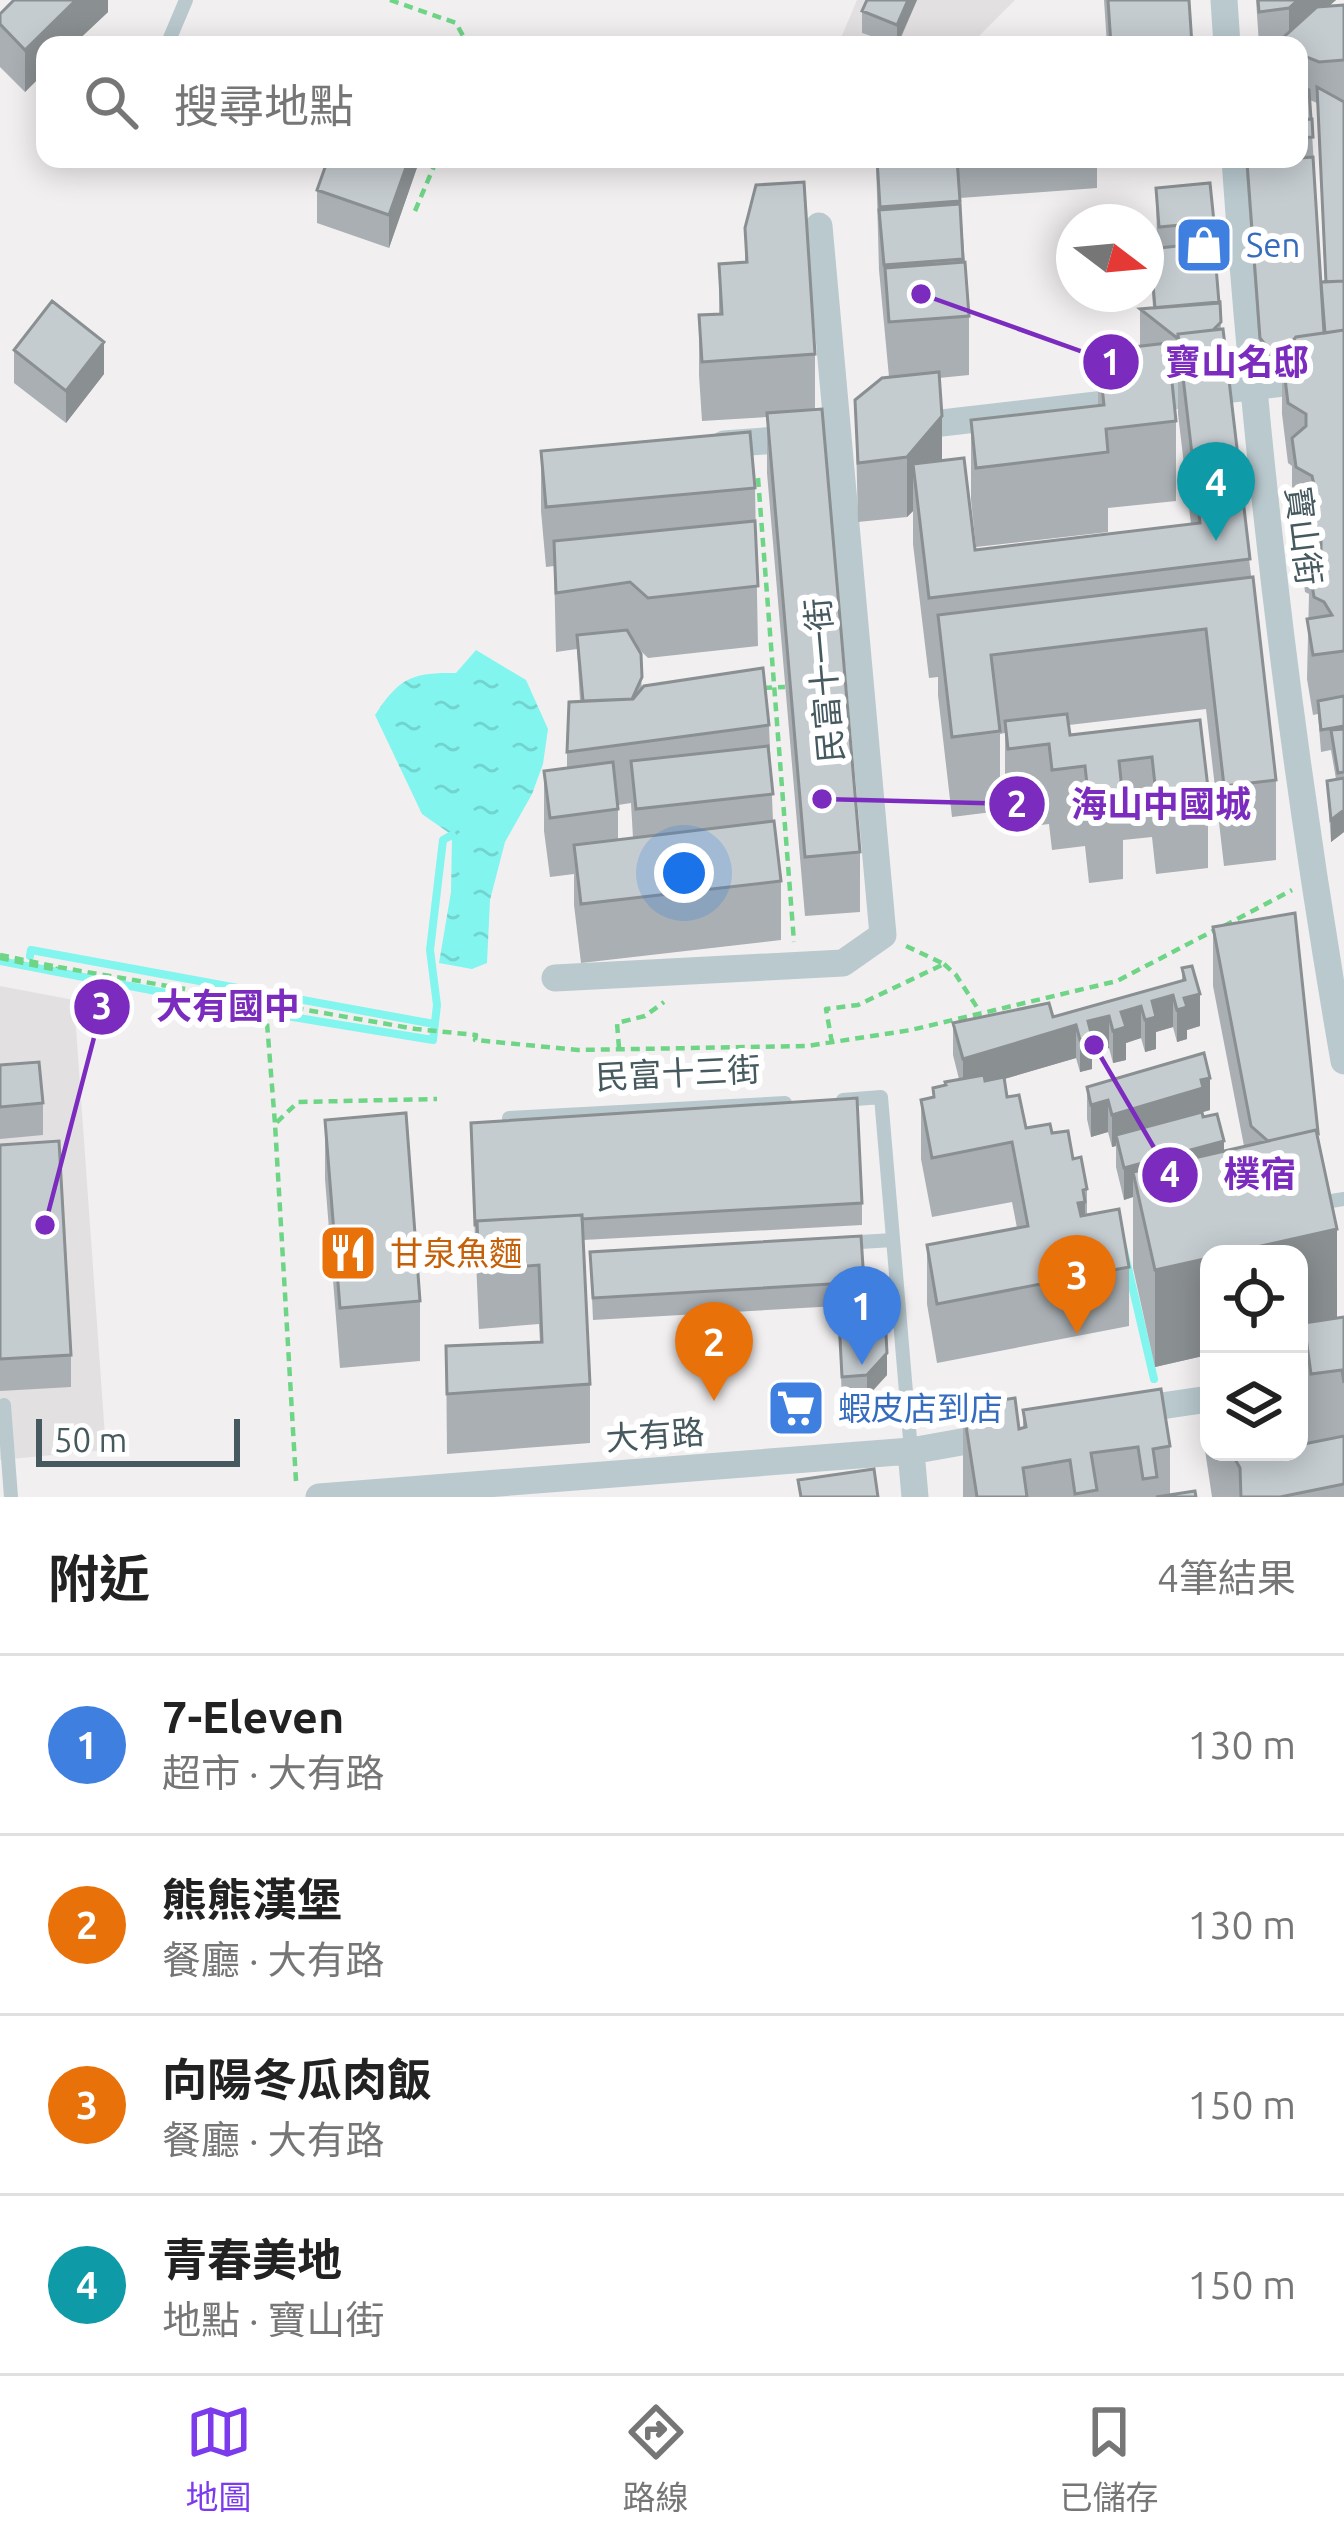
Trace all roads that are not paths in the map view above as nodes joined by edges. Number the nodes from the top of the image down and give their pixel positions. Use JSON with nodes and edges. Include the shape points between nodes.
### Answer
{"nodes":[{"id":1,"x":186,"y":0,"type":"edge"},
{"id":2,"x":1224,"y":0,"type":"edge"},
{"id":3,"x":171,"y":36,"type":"edge"},
{"id":4,"x":1226,"y":36,"type":"edge"},
{"id":5,"x":1236,"y":168,"type":"edge"},
{"id":6,"x":819,"y":226,"type":"dead end"},
{"id":7,"x":1344,"y":376,"type":"edge"},
{"id":8,"x":1251,"y":384,"type":"junction"},
{"id":9,"x":862,"y":432,"type":"junction"},
{"id":10,"x":724,"y":444,"type":"edge"},
{"id":11,"x":555,"y":977,"type":"dead end"},
{"id":12,"x":1344,"y":1061,"type":"edge"},
{"id":13,"x":835,"y":1100,"type":"edge"},
{"id":14,"x":812,"y":1101,"type":"edge"},
{"id":15,"x":509,"y":1118,"type":"edge"},
{"id":16,"x":1344,"y":1199,"type":"edge"},
{"id":17,"x":1297,"y":1207,"type":"edge"},
{"id":18,"x":893,"y":1240,"type":"junction"},
{"id":19,"x":824,"y":1245,"type":"edge"},
{"id":20,"x":1200,"y":1400,"type":"edge"},
{"id":21,"x":4,"y":1405,"type":"dead end"},
{"id":22,"x":1091,"y":1418,"type":"edge"},
{"id":23,"x":1023,"y":1430,"type":"edge"},
{"id":24,"x":911,"y":1451,"type":"junction"},
{"id":25,"x":11,"y":1497,"type":"edge"},
{"id":26,"x":319,"y":1497,"type":"edge"},
{"id":27,"x":915,"y":1497,"type":"edge"}],
"edges":[{"from":1,"to":3,"type":"lane"},
{"from":2,"to":4,"type":"street"},
{"from":5,"to":8,"type":"street","name":"寶山街"},
{"from":6,"to":9,"type":"street","name":"民富十一街"},
{"from":7,"to":8,"type":"street"},
{"from":8,"to":9,"type":"street"},
{"from":8,"to":12,"type":"street","name":"寶山街","via":[[1310,865]]},
{"from":9,"to":10,"type":"street"},
{"from":9,"to":11,"type":"street","name":"民富十一街","via":[[883,935],[843,963]]},
{"from":13,"to":18,"type":"lane","via":[[881,1097]]},
{"from":14,"to":15,"type":"lane","name":"民富十三街"},
{"from":16,"to":17,"type":"lane"},
{"from":18,"to":19,"type":"lane"},
{"from":18,"to":24,"type":"lane"},
{"from":20,"to":22,"type":"street"},
{"from":21,"to":25,"type":"lane"},
{"from":23,"to":24,"type":"street","name":"大有路"},
{"from":24,"to":26,"type":"street","name":"大有路"},
{"from":24,"to":27,"type":"street"}]}
